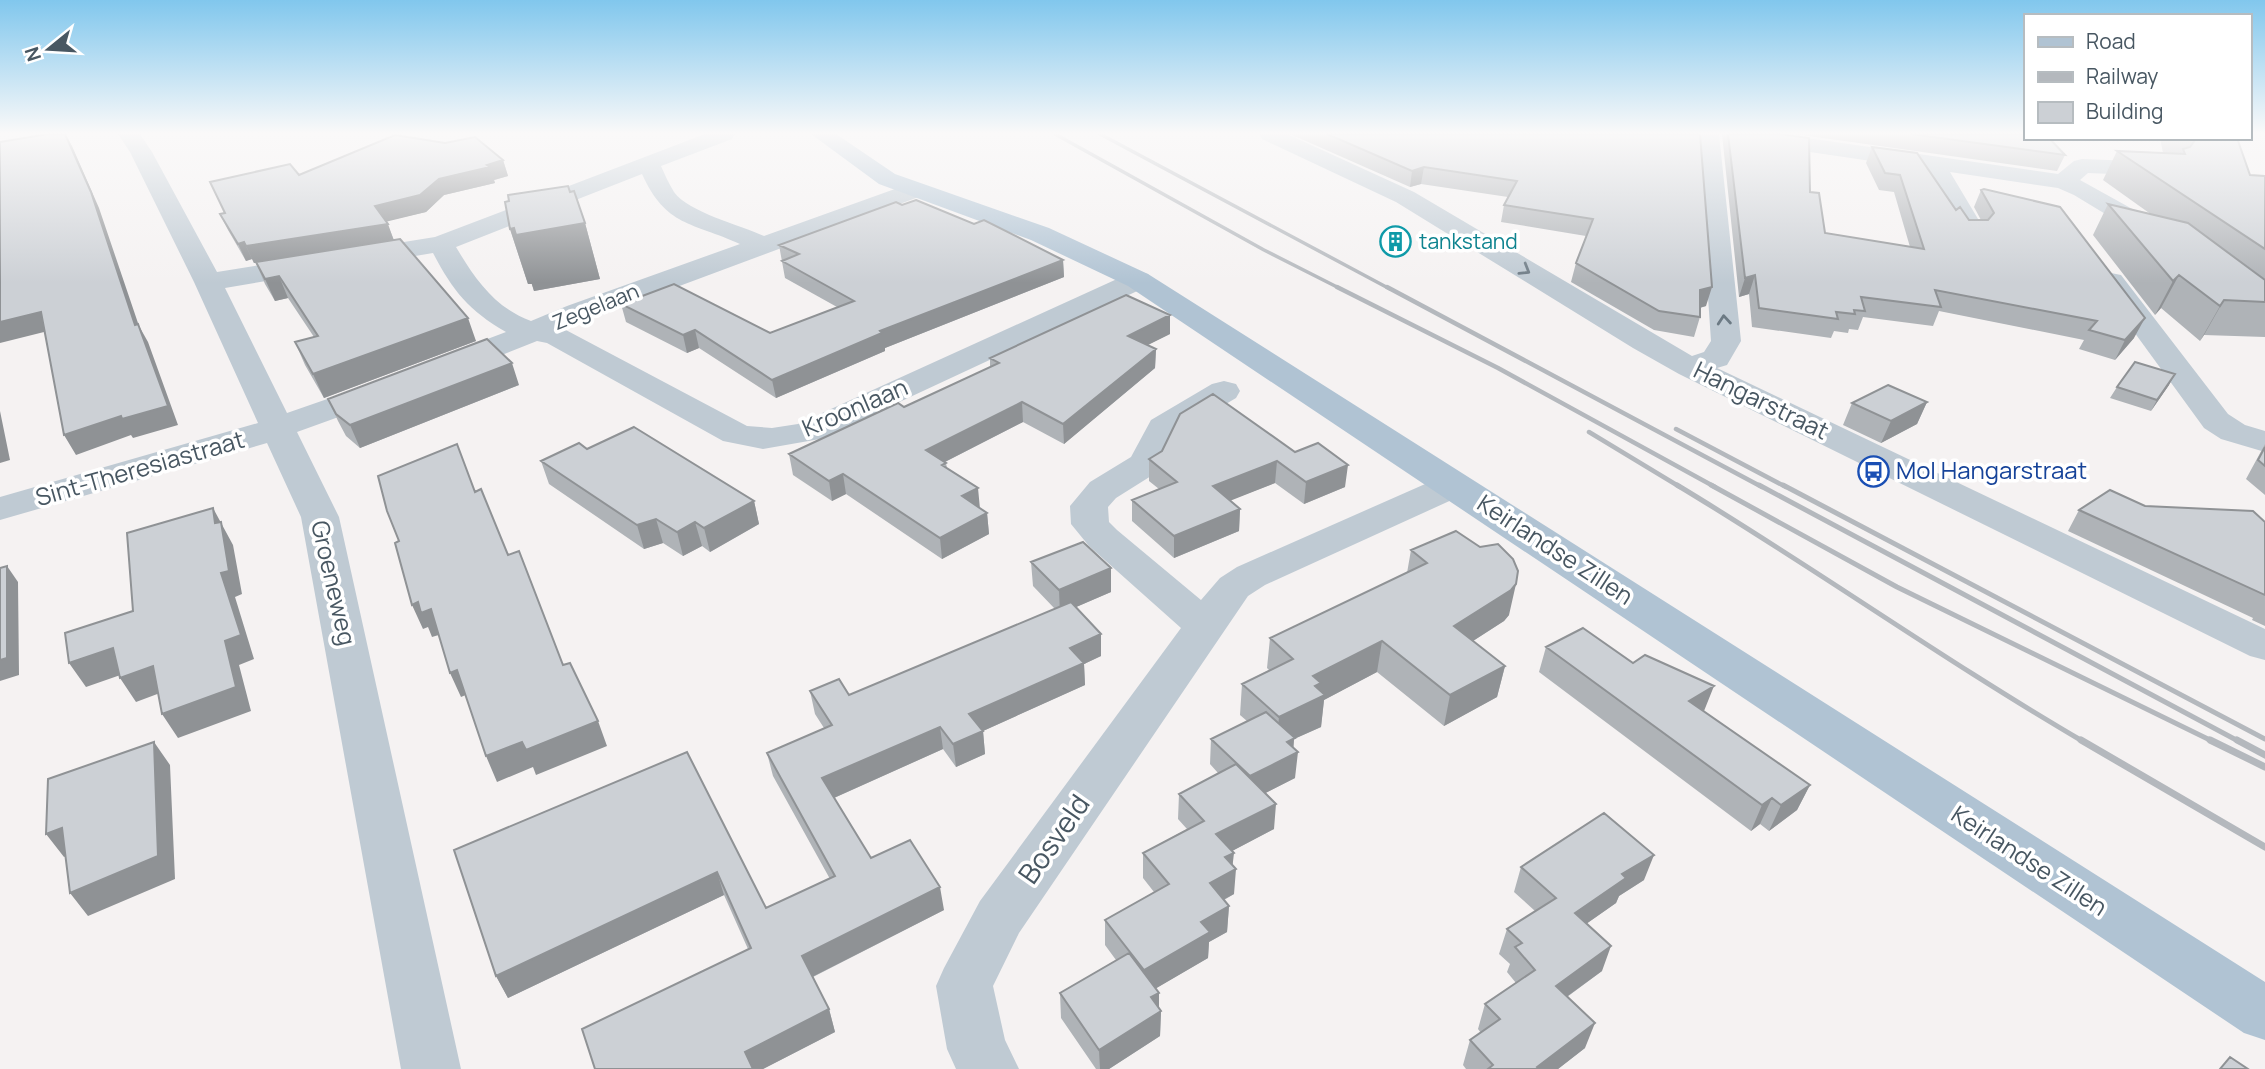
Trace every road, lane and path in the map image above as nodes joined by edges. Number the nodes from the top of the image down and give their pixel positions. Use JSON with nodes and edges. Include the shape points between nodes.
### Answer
{"nodes":[{"id":1,"x":157,"y":184,"type":"edge"},
{"id":2,"x":595,"y":184,"type":"edge"},
{"id":3,"x":638,"y":184,"type":"edge"},
{"id":4,"x":658,"y":184,"type":"edge"},
{"id":5,"x":899,"y":184,"type":"edge"},
{"id":6,"x":1378,"y":184,"type":"edge"},
{"id":7,"x":1712,"y":184,"type":"edge"},
{"id":8,"x":1945,"y":184,"type":"edge"},
{"id":9,"x":2044,"y":184,"type":"edge"},
{"id":10,"x":2065,"y":184,"type":"edge"},
{"id":11,"x":915,"y":190,"type":"junction"},
{"id":12,"x":2057,"y":193,"type":"junction"},
{"id":13,"x":664,"y":195,"type":"junction"},
{"id":14,"x":1971,"y":229,"type":"edge"},
{"id":15,"x":441,"y":244,"type":"junction"},
{"id":16,"x":2176,"y":246,"type":"edge"},
{"id":17,"x":751,"y":249,"type":"junction"},
{"id":18,"x":2092,"y":256,"type":"edge"},
{"id":19,"x":1138,"y":280,"type":"junction"},
{"id":20,"x":208,"y":282,"type":"junction"},
{"id":21,"x":535,"y":331,"type":"junction"},
{"id":22,"x":1690,"y":367,"type":"junction"},
{"id":23,"x":1224,"y":391,"type":"dead end"},
{"id":24,"x":279,"y":429,"type":"junction"},
{"id":25,"x":2265,"y":442,"type":"edge"},
{"id":26,"x":1454,"y":485,"type":"junction"},
{"id":27,"x":0,"y":509,"type":"edge"},
{"id":28,"x":1204,"y":625,"type":"junction"},
{"id":29,"x":2265,"y":646,"type":"edge"},
{"id":30,"x":2265,"y":1014,"type":"edge"},
{"id":31,"x":432,"y":1069,"type":"edge"},
{"id":32,"x":989,"y":1069,"type":"edge"}],
"edges":[{"from":1,"to":20,"type":"street","name":"Groeneweg"},
{"from":2,"to":15,"type":"street"},
{"from":3,"to":13,"type":"street"},
{"from":4,"to":13,"type":"street"},
{"from":5,"to":11,"type":"main road","name":"Keirlandse Zillen"},
{"from":6,"to":22,"type":"street","name":"Hangarstraat","one_way":true},
{"from":22,"to":7,"type":"street","one_way":true,"via":[[1716,358],[1726,341]]},
{"from":8,"to":14,"type":"street"},
{"from":9,"to":12,"type":"street"},
{"from":10,"to":12,"type":"street"},
{"from":11,"to":17,"type":"street","name":"Zegelaan"},
{"from":11,"to":19,"type":"main road","name":"Keirlandse Zillen","via":[[1040,233]]},
{"from":12,"to":16,"type":"street","via":[[2107,203]]},
{"from":13,"to":17,"type":"street","via":[[698,220],[701,229]]},
{"from":15,"to":20,"type":"street"},
{"from":15,"to":21,"type":"street","name":"Kroonlaan","via":[[454,272],[476,299],[518,327]]},
{"from":17,"to":21,"type":"street","name":"Zegelaan"},
{"from":18,"to":25,"type":"street","via":[[2216,421]]},
{"from":19,"to":21,"type":"street","name":"Kroonlaan","via":[[808,432],[770,440],[735,434],[557,336]]},
{"from":19,"to":26,"type":"main road","name":"Keirlandse Zillen"},
{"from":20,"to":24,"type":"street","name":"Groeneweg"},
{"from":21,"to":24,"type":"street","name":"Zegelaan"},
{"from":22,"to":29,"type":"street","name":"Hangarstraat"},
{"from":23,"to":28,"type":"street","via":[[1163,427],[1146,463],[1103,491],[1089,506],[1090,524],[1103,538]]},
{"from":24,"to":27,"type":"street","name":"Sint-Theresiastraat"},
{"from":24,"to":31,"type":"street","name":"Groeneweg","via":[[320,517]]},
{"from":26,"to":28,"type":"street","name":"Bosveld","via":[[1251,576],[1234,587]]},
{"from":26,"to":30,"type":"main road","name":"Keirlandse Zillen"},
{"from":28,"to":32,"type":"street","name":"Bosveld","via":[[999,917],[964,986],[977,1049]]}]}
